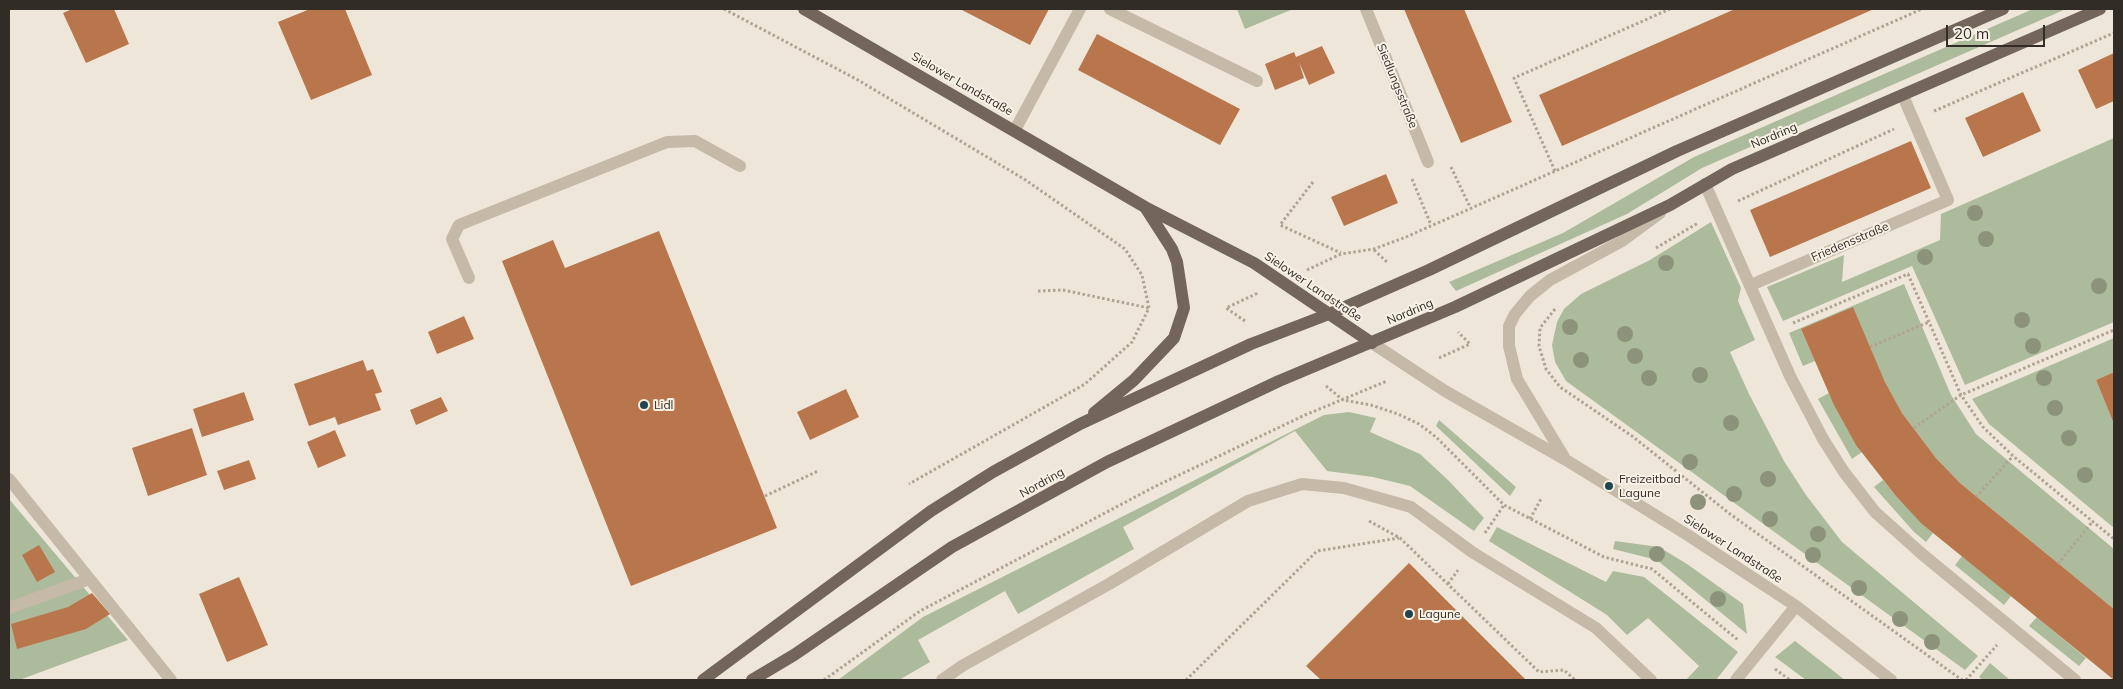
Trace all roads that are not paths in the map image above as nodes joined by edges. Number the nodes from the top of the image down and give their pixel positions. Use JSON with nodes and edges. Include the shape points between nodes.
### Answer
{"nodes":[{"id":1,"x":1080,"y":9,"type":"edge"},
{"id":2,"x":1110,"y":9,"type":"edge"},
{"id":3,"x":1366,"y":9,"type":"edge"},
{"id":4,"x":2003,"y":9,"type":"edge"},
{"id":5,"x":2100,"y":9,"type":"edge"},
{"id":6,"x":811,"y":10,"type":"edge"},
{"id":7,"x":1257,"y":81,"type":"dead end"},
{"id":8,"x":1903,"y":96,"type":"junction"},
{"id":9,"x":1015,"y":130,"type":"junction"},
{"id":10,"x":1428,"y":162,"type":"dead end"},
{"id":11,"x":740,"y":166,"type":"dead end"},
{"id":12,"x":1705,"y":184,"type":"junction"},
{"id":13,"x":1670,"y":205,"type":"junction"},
{"id":14,"x":1144,"y":207,"type":"junction"},
{"id":15,"x":469,"y":278,"type":"dead end"},
{"id":16,"x":1751,"y":285,"type":"junction"},
{"id":17,"x":1329,"y":314,"type":"junction"},
{"id":18,"x":1372,"y":343,"type":"junction"},
{"id":19,"x":1080,"y":424,"type":"junction"},
{"id":20,"x":1566,"y":460,"type":"junction"},
{"id":21,"x":9,"y":479,"type":"edge"},
{"id":22,"x":89,"y":579,"type":"junction"},
{"id":23,"x":1796,"y":606,"type":"junction"},
{"id":24,"x":9,"y":608,"type":"edge"},
{"id":25,"x":172,"y":680,"type":"edge"},
{"id":26,"x":703,"y":680,"type":"edge"},
{"id":27,"x":752,"y":680,"type":"edge"},
{"id":28,"x":942,"y":680,"type":"edge"},
{"id":29,"x":1651,"y":680,"type":"edge"},
{"id":30,"x":1736,"y":680,"type":"edge"},
{"id":31,"x":1891,"y":680,"type":"edge"},
{"id":32,"x":2075,"y":680,"type":"edge"}],
"edges":[{"from":1,"to":9,"type":"street"},
{"from":2,"to":7,"type":"street"},
{"from":3,"to":10,"type":"street","name":"Siedlungsstraße"},
{"from":4,"to":17,"type":"main road","name":"Nordring","via":[[1677,151],[1429,270]]},
{"from":5,"to":8,"type":"main road","name":"Nordring"},
{"from":6,"to":9,"type":"main road","name":"Sielower Landstraße"},
{"from":8,"to":12,"type":"main road","name":"Nordring","via":[[1732,169]]},
{"from":8,"to":16,"type":"street","name":"Friedensstraße","via":[[1948,200]]},
{"from":9,"to":14,"type":"main road","name":"Sielower Landstraße"},
{"from":11,"to":15,"type":"street","via":[[695,141],[667,142],[459,225],[452,239]]},
{"from":12,"to":13,"type":"main road","name":"Nordring"},
{"from":12,"to":16,"type":"street"},
{"from":13,"to":18,"type":"main road","name":"Nordring"},
{"from":13,"to":20,"type":"street","via":[[1622,241],[1550,280],[1530,296],[1509,326],[1509,346],[1517,379]]},
{"from":14,"to":17,"type":"main road","name":"Sielower Landstraße","via":[[1254,264]]},
{"from":14,"to":19,"type":"main road","via":[[1172,249],[1184,308],[1174,338],[1134,380]]},
{"from":16,"to":32,"type":"street","via":[[1790,376],[1822,439],[1875,512]]},
{"from":17,"to":18,"type":"main road","name":"Sielower Landstraße"},
{"from":17,"to":19,"type":"main road","name":"Nordring","via":[[1251,344]]},
{"from":18,"to":20,"type":"street","name":"Sielower Landstraße","via":[[1445,391]]},
{"from":18,"to":27,"type":"main road","name":"Nordring","via":[[1107,462],[952,547]]},
{"from":19,"to":26,"type":"main road","name":"Nordring","via":[[931,511]]},
{"from":20,"to":23,"type":"street","name":"Sielower Landstraße"},
{"from":21,"to":22,"type":"street"},
{"from":22,"to":24,"type":"street"},
{"from":22,"to":25,"type":"street"},
{"from":23,"to":30,"type":"street"},
{"from":23,"to":31,"type":"street","name":"Sielower Landstraße"},
{"from":28,"to":29,"type":"street","via":[[1248,501],[1302,484],[1344,488],[1411,507],[1472,552],[1596,628]]}]}
